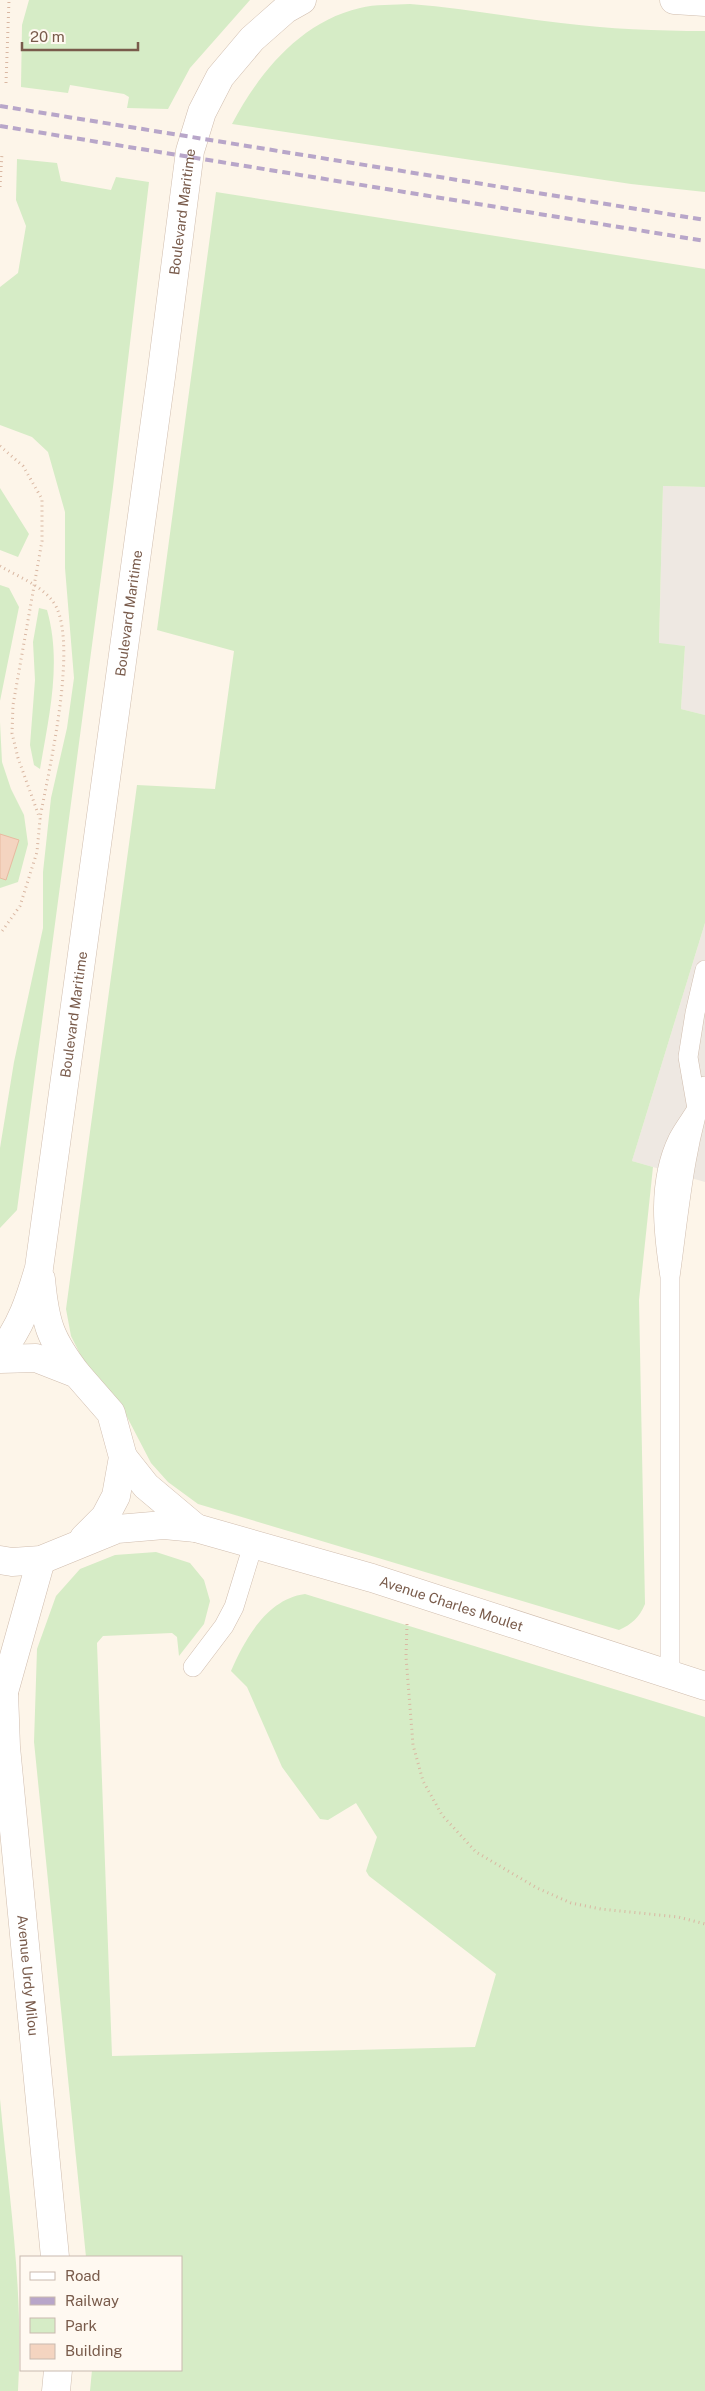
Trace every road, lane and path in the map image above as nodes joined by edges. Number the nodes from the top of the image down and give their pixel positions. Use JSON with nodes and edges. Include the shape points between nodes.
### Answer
{"nodes":[{"id":1,"x":9,"y":0,"type":"edge"},
{"id":2,"x":302,"y":0,"type":"edge"},
{"id":3,"x":674,"y":0,"type":"edge"},
{"id":4,"x":705,"y":2,"type":"edge"},
{"id":5,"x":0,"y":70,"type":"edge"},
{"id":6,"x":7,"y":70,"type":"junction"},
{"id":7,"x":6,"y":83,"type":"dead end"},
{"id":8,"x":2,"y":154,"type":"dead end"},
{"id":9,"x":0,"y":187,"type":"edge"},
{"id":10,"x":0,"y":446,"type":"edge"},
{"id":11,"x":0,"y":566,"type":"edge"},
{"id":12,"x":35,"y":585,"type":"junction"},
{"id":13,"x":40,"y":819,"type":"junction"},
{"id":14,"x":0,"y":934,"type":"edge"},
{"id":15,"x":705,"y":970,"type":"edge"},
{"id":16,"x":705,"y":1086,"type":"edge"},
{"id":17,"x":697,"y":1109,"type":"junction"},
{"id":18,"x":40,"y":1268,"type":"junction"},
{"id":19,"x":0,"y":1353,"type":"edge"},
{"id":20,"x":0,"y":1360,"type":"edge"},
{"id":21,"x":77,"y":1374,"type":"junction"},
{"id":22,"x":123,"y":1457,"type":"junction"},
{"id":23,"x":196,"y":1528,"type":"junction"},
{"id":24,"x":253,"y":1545,"type":"junction"},
{"id":25,"x":76,"y":1546,"type":"junction"},
{"id":26,"x":0,"y":1560,"type":"edge"},
{"id":27,"x":41,"y":1560,"type":"junction"},
{"id":28,"x":414,"y":1592,"type":"junction"},
{"id":29,"x":193,"y":1667,"type":"dead end"},
{"id":30,"x":670,"y":1674,"type":"junction"},
{"id":31,"x":2,"y":1685,"type":"edge"},
{"id":32,"x":705,"y":1686,"type":"edge"},
{"id":33,"x":705,"y":1924,"type":"edge"},
{"id":34,"x":55,"y":2256,"type":"edge"},
{"id":35,"x":58,"y":2371,"type":"edge"},
{"id":36,"x":56,"y":2391,"type":"edge"}],
"edges":[{"from":1,"to":6,"type":"path"},
{"from":2,"to":18,"type":"street","name":"Boulevard Maritime","via":[[286,9],[252,40],[220,77],[202,112],[190,151]]},
{"from":3,"to":4,"type":"street"},
{"from":5,"to":6,"type":"path"},
{"from":6,"to":7,"type":"path"},
{"from":8,"to":9,"type":"path"},
{"from":10,"to":12,"type":"path","via":[[23,466],[42,499],[42,541]]},
{"from":11,"to":12,"type":"path"},
{"from":12,"to":13,"type":"path","via":[[13,704],[12,733]]},
{"from":12,"to":13,"type":"path","via":[[52,599],[62,621],[64,667]]},
{"from":13,"to":14,"type":"path","via":[[38,852],[20,906]]},
{"from":15,"to":17,"type":"lane","via":[[688,1056]]},
{"from":16,"to":17,"type":"lane"},
{"from":17,"to":30,"type":"lane","via":[[678,1139],[667,1171],[663,1202],[664,1241],[670,1277]]},
{"from":18,"to":19,"type":"street","name":"Boulevard Maritime","via":[[29,1305]]},
{"from":18,"to":21,"type":"street","name":"Boulevard Maritime","via":[[48,1330]]},
{"from":20,"to":21,"type":"street","via":[[36,1358]]},
{"from":21,"to":22,"type":"street","name":"Boulevard Maritime","via":[[111,1413]]},
{"from":22,"to":23,"type":"street","name":"Avenue Charles Moulet","via":[[146,1486]]},
{"from":22,"to":25,"type":"street","via":[[116,1496],[105,1518]]},
{"from":23,"to":24,"type":"street","name":"Avenue Charles Moulet"},
{"from":23,"to":25,"type":"street","name":"Avenue Charles Moulet","via":[[164,1524],[117,1529]]},
{"from":24,"to":28,"type":"street","name":"Avenue Charles Moulet"},
{"from":24,"to":29,"type":"lane","via":[[234,1606],[224,1626]]},
{"from":25,"to":27,"type":"street","name":"Avenue Charles Moulet"},
{"from":26,"to":27,"type":"street","name":"Avenue Charles Moulet"},
{"from":27,"to":31,"type":"street","name":"Avenue Urdy Milou"},
{"from":28,"to":30,"type":"street","name":"Avenue Charles Moulet"},
{"from":28,"to":33,"type":"path","via":[[406,1628],[413,1745],[423,1781],[442,1815],[476,1852],[537,1888],[571,1903]]},
{"from":30,"to":32,"type":"street","name":"Avenue Charles Moulet"},
{"from":31,"to":34,"type":"street","name":"Avenue Urdy Milou"},
{"from":35,"to":36,"type":"street"}]}
